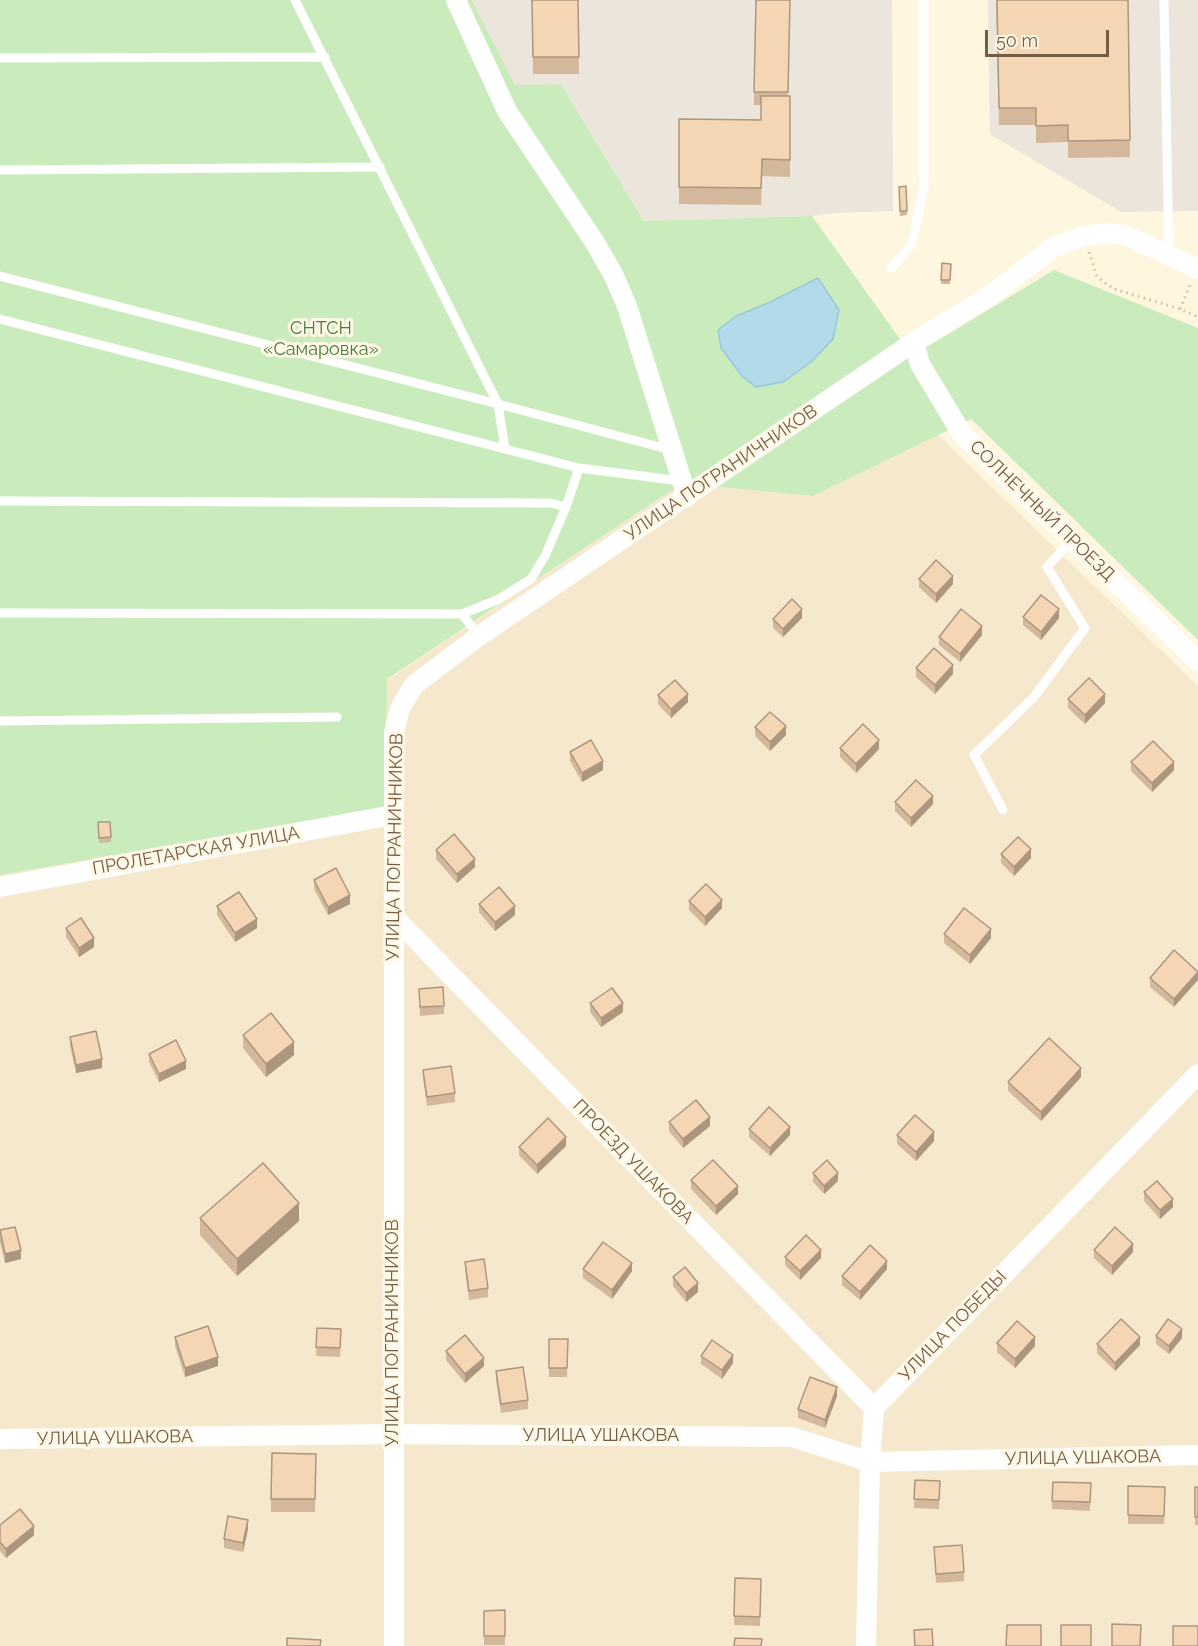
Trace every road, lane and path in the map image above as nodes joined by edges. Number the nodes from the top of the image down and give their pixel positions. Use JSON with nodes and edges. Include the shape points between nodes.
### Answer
{"nodes":[{"id":1,"x":295,"y":0,"type":"edge"},
{"id":2,"x":456,"y":0,"type":"edge"},
{"id":3,"x":924,"y":0,"type":"edge"},
{"id":4,"x":1164,"y":0,"type":"edge"},
{"id":5,"x":325,"y":57,"type":"junction"},
{"id":6,"x":0,"y":58,"type":"edge"},
{"id":7,"x":380,"y":167,"type":"junction"},
{"id":8,"x":0,"y":170,"type":"edge"},
{"id":9,"x":1084,"y":236,"type":"junction"},
{"id":10,"x":1169,"y":255,"type":"junction"},
{"id":11,"x":891,"y":267,"type":"dead end"},
{"id":12,"x":1197,"y":269,"type":"edge"},
{"id":13,"x":0,"y":276,"type":"edge"},
{"id":14,"x":1180,"y":309,"type":"junction"},
{"id":15,"x":1198,"y":317,"type":"edge"},
{"id":16,"x":0,"y":319,"type":"edge"},
{"id":17,"x":914,"y":342,"type":"junction"},
{"id":18,"x":498,"y":404,"type":"junction"},
{"id":19,"x":505,"y":449,"type":"junction"},
{"id":20,"x":671,"y":450,"type":"junction"},
{"id":21,"x":579,"y":468,"type":"junction"},
{"id":22,"x":684,"y":489,"type":"junction"},
{"id":23,"x":0,"y":501,"type":"edge"},
{"id":24,"x":566,"y":507,"type":"junction"},
{"id":25,"x":1072,"y":540,"type":"junction"},
{"id":26,"x":0,"y":613,"type":"edge"},
{"id":27,"x":462,"y":614,"type":"junction"},
{"id":28,"x":479,"y":636,"type":"junction"},
{"id":29,"x":1198,"y":661,"type":"edge"},
{"id":30,"x":336,"y":717,"type":"dead end"},
{"id":31,"x":0,"y":721,"type":"edge"},
{"id":32,"x":1003,"y":810,"type":"dead end"},
{"id":33,"x":393,"y":815,"type":"junction"},
{"id":34,"x":0,"y":887,"type":"edge"},
{"id":35,"x":393,"y":916,"type":"junction"},
{"id":36,"x":1198,"y":1074,"type":"edge"},
{"id":37,"x":874,"y":1408,"type":"junction"},
{"id":38,"x":393,"y":1434,"type":"junction"},
{"id":39,"x":0,"y":1439,"type":"edge"},
{"id":40,"x":1198,"y":1455,"type":"edge"},
{"id":41,"x":870,"y":1462,"type":"junction"},
{"id":42,"x":394,"y":1646,"type":"edge"},
{"id":43,"x":866,"y":1646,"type":"edge"}],
"edges":[{"from":1,"to":5,"type":"lane"},
{"from":2,"to":20,"type":"street","via":[[507,111],[613,274],[627,306]]},
{"from":3,"to":11,"type":"lane","via":[[924,186],[912,244]]},
{"from":4,"to":10,"type":"lane"},
{"from":5,"to":6,"type":"lane"},
{"from":5,"to":7,"type":"lane"},
{"from":7,"to":8,"type":"lane"},
{"from":7,"to":18,"type":"lane"},
{"from":9,"to":10,"type":"street","name":"УЛИЦА ПОГРАНИЧНИКОВ","via":[[1125,235]]},
{"from":9,"to":14,"type":"path","via":[[1097,277],[1114,289]]},
{"from":9,"to":17,"type":"street","name":"УЛИЦА ПОГРАНИЧНИКОВ","via":[[1054,247],[988,297]]},
{"from":10,"to":12,"type":"street","name":"УЛИЦА ПОГРАНИЧНИКОВ"},
{"from":12,"to":14,"type":"path"},
{"from":13,"to":18,"type":"lane"},
{"from":14,"to":15,"type":"path"},
{"from":16,"to":19,"type":"lane"},
{"from":17,"to":22,"type":"street","name":"УЛИЦА ПОГРАНИЧНИКОВ"},
{"from":17,"to":25,"type":"street","name":"СОЛНЕЧНЫЙ ПРОЕЗД","via":[[920,364],[962,434]]},
{"from":18,"to":19,"type":"lane"},
{"from":18,"to":20,"type":"lane"},
{"from":19,"to":21,"type":"lane"},
{"from":20,"to":22,"type":"street"},
{"from":21,"to":22,"type":"lane"},
{"from":21,"to":24,"type":"lane"},
{"from":22,"to":28,"type":"street","name":"УЛИЦА ПОГРАНИЧНИКОВ"},
{"from":23,"to":24,"type":"lane","via":[[551,503]]},
{"from":24,"to":27,"type":"lane","via":[[531,579],[497,600]]},
{"from":25,"to":29,"type":"street","name":"СОЛНЕЧНЫЙ ПРОЕЗД"},
{"from":25,"to":32,"type":"lane","via":[[1047,567],[1085,628],[1034,697],[974,755]]},
{"from":26,"to":27,"type":"lane"},
{"from":27,"to":28,"type":"lane"},
{"from":28,"to":33,"type":"street","name":"УЛИЦА ПОГРАНИЧНИКОВ","via":[[414,685],[400,708],[394,733]]},
{"from":30,"to":31,"type":"lane"},
{"from":33,"to":34,"type":"street","name":"ПРОЛЕТАРСКАЯ УЛИЦА"},
{"from":33,"to":35,"type":"street","name":"УЛИЦА ПОГРАНИЧНИКОВ"},
{"from":35,"to":37,"type":"street","name":"ПРОЕЗД УШАКОВА"},
{"from":35,"to":38,"type":"street","name":"УЛИЦА ПОГРАНИЧНИКОВ"},
{"from":36,"to":37,"type":"street","name":"УЛИЦА ПОБЕДЫ"},
{"from":37,"to":41,"type":"street"},
{"from":38,"to":39,"type":"street","name":"УЛИЦА УШАКОВА"},
{"from":38,"to":41,"type":"street","name":"УЛИЦА УШАКОВА","via":[[792,1437]]},
{"from":38,"to":42,"type":"street","name":"УЛИЦА ПОГРАНИЧНИКОВ"},
{"from":40,"to":41,"type":"street","name":"УЛИЦА УШАКОВА"},
{"from":41,"to":43,"type":"street"}]}
